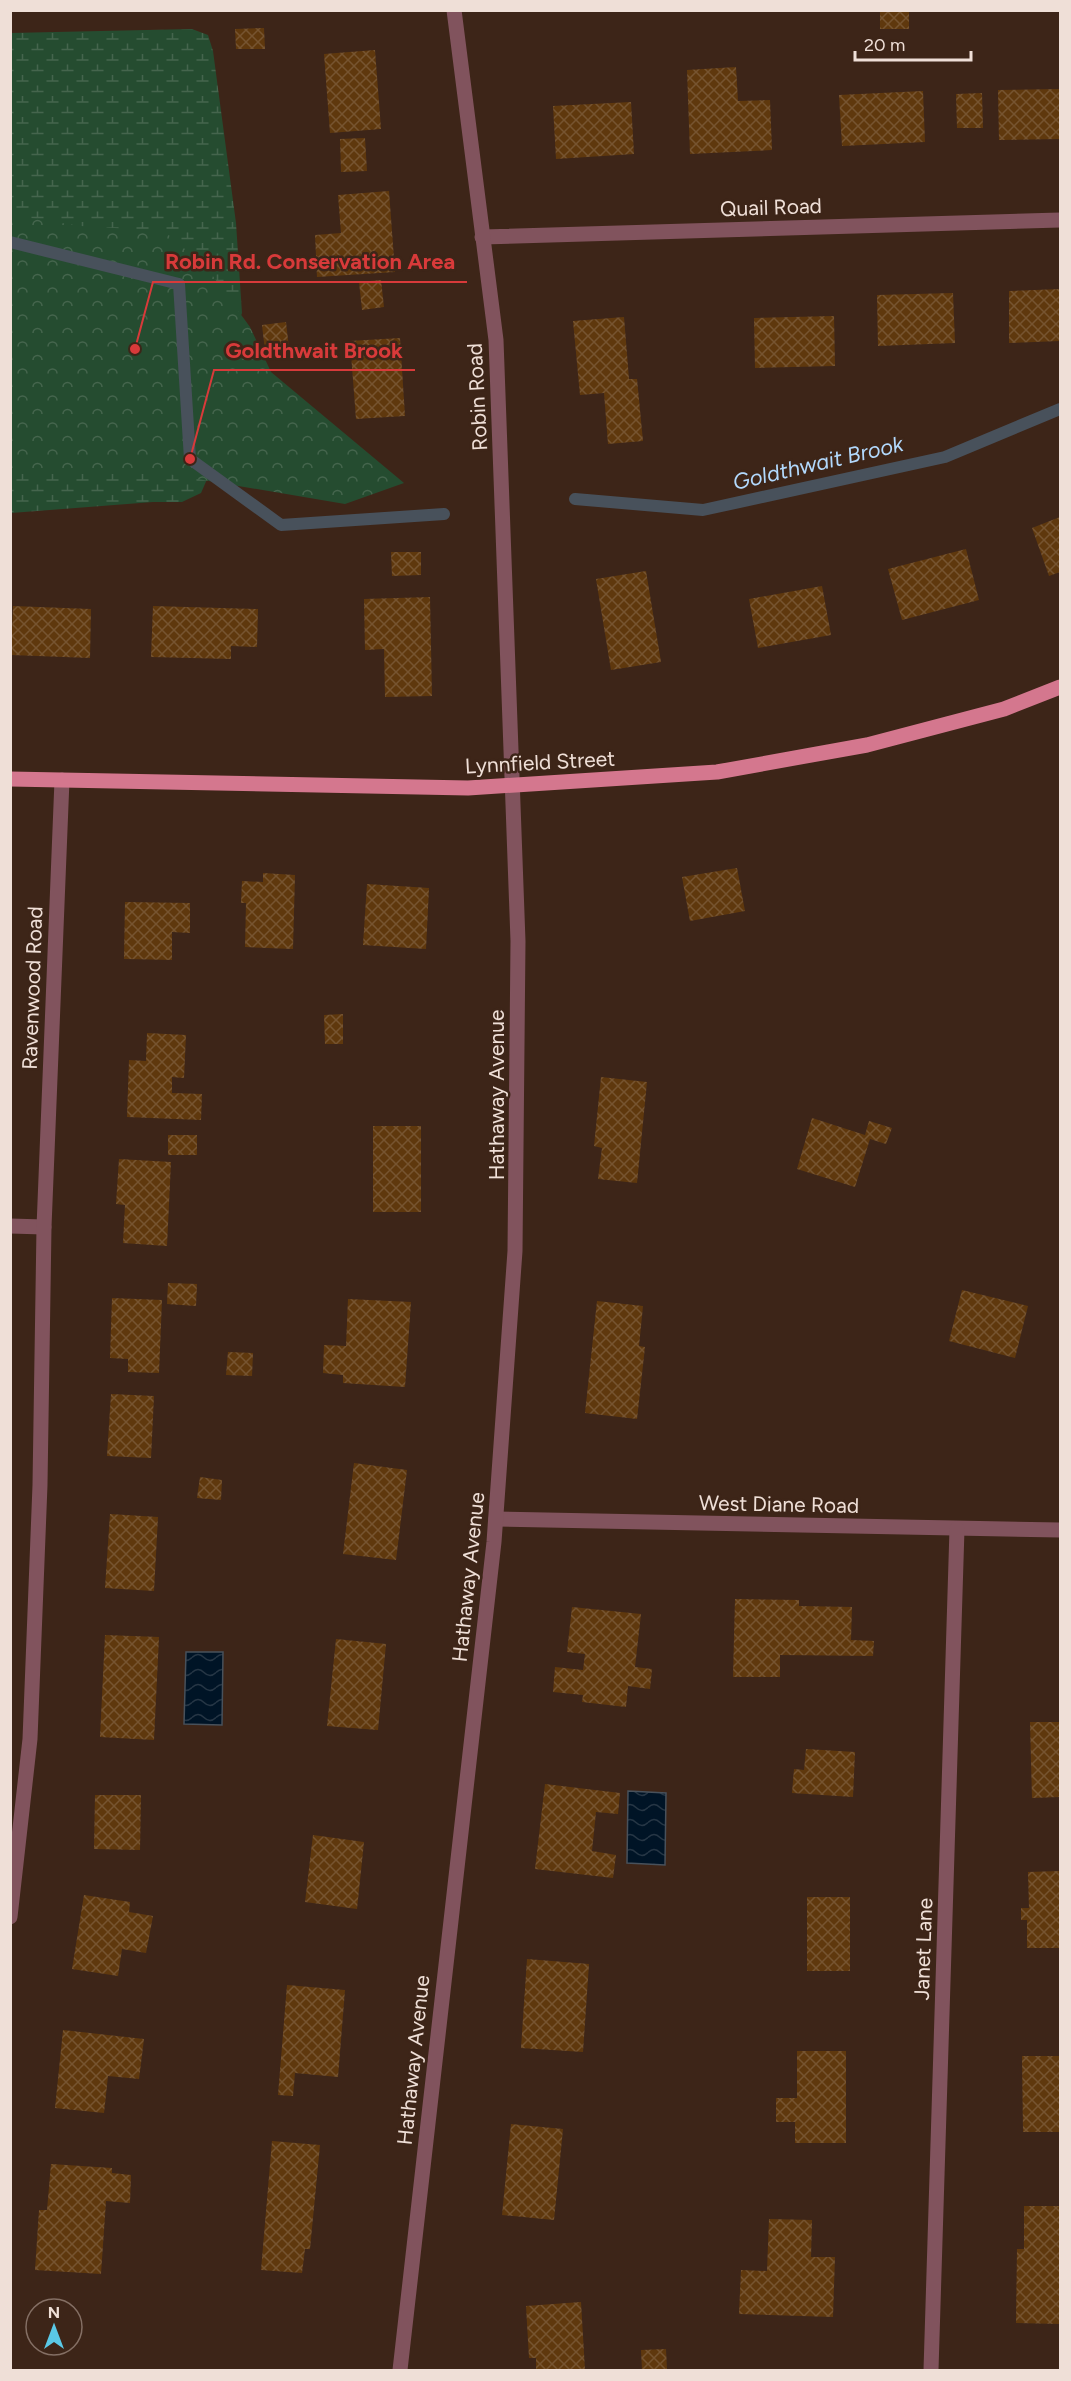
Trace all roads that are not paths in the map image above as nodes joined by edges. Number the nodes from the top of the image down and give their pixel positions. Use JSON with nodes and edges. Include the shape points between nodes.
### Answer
{"nodes":[{"id":1,"x":454,"y":10,"type":"edge"},
{"id":2,"x":1060,"y":220,"type":"edge"},
{"id":3,"x":482,"y":237,"type":"junction"},
{"id":4,"x":1060,"y":687,"type":"edge"},
{"id":5,"x":10,"y":779,"type":"edge"},
{"id":6,"x":62,"y":780,"type":"junction"},
{"id":7,"x":514,"y":785,"type":"junction"},
{"id":8,"x":10,"y":1226,"type":"edge"},
{"id":9,"x":44,"y":1227,"type":"junction"},
{"id":10,"x":496,"y":1519,"type":"junction"},
{"id":11,"x":957,"y":1529,"type":"junction"},
{"id":12,"x":1060,"y":1530,"type":"edge"},
{"id":13,"x":10,"y":1917,"type":"edge"},
{"id":14,"x":400,"y":2370,"type":"edge"},
{"id":15,"x":931,"y":2370,"type":"edge"}],
"edges":[{"from":1,"to":3,"type":"street","name":"Robin Road"},
{"from":2,"to":3,"type":"street","name":"Quail Road"},
{"from":3,"to":7,"type":"street","name":"Robin Road","via":[[496,340]]},
{"from":4,"to":7,"type":"main road","name":"Lynnfield Street","via":[[1004,709],[867,745],[717,772]]},
{"from":5,"to":6,"type":"main road","name":"Lynnfield Street"},
{"from":6,"to":7,"type":"main road","name":"Lynnfield Street","via":[[468,788]]},
{"from":6,"to":9,"type":"street","name":"Ravenwood Road"},
{"from":7,"to":10,"type":"street","name":"Hathaway Avenue","via":[[518,941],[515,1251]]},
{"from":8,"to":9,"type":"street"},
{"from":9,"to":13,"type":"street","name":"Ravenwood Road","via":[[40,1485],[30,1739]]},
{"from":10,"to":11,"type":"street","name":"West Diane Road"},
{"from":10,"to":14,"type":"street","name":"Hathaway Avenue"},
{"from":11,"to":12,"type":"street","name":"West Diane Road"},
{"from":11,"to":15,"type":"street","name":"Janet Lane"}]}
